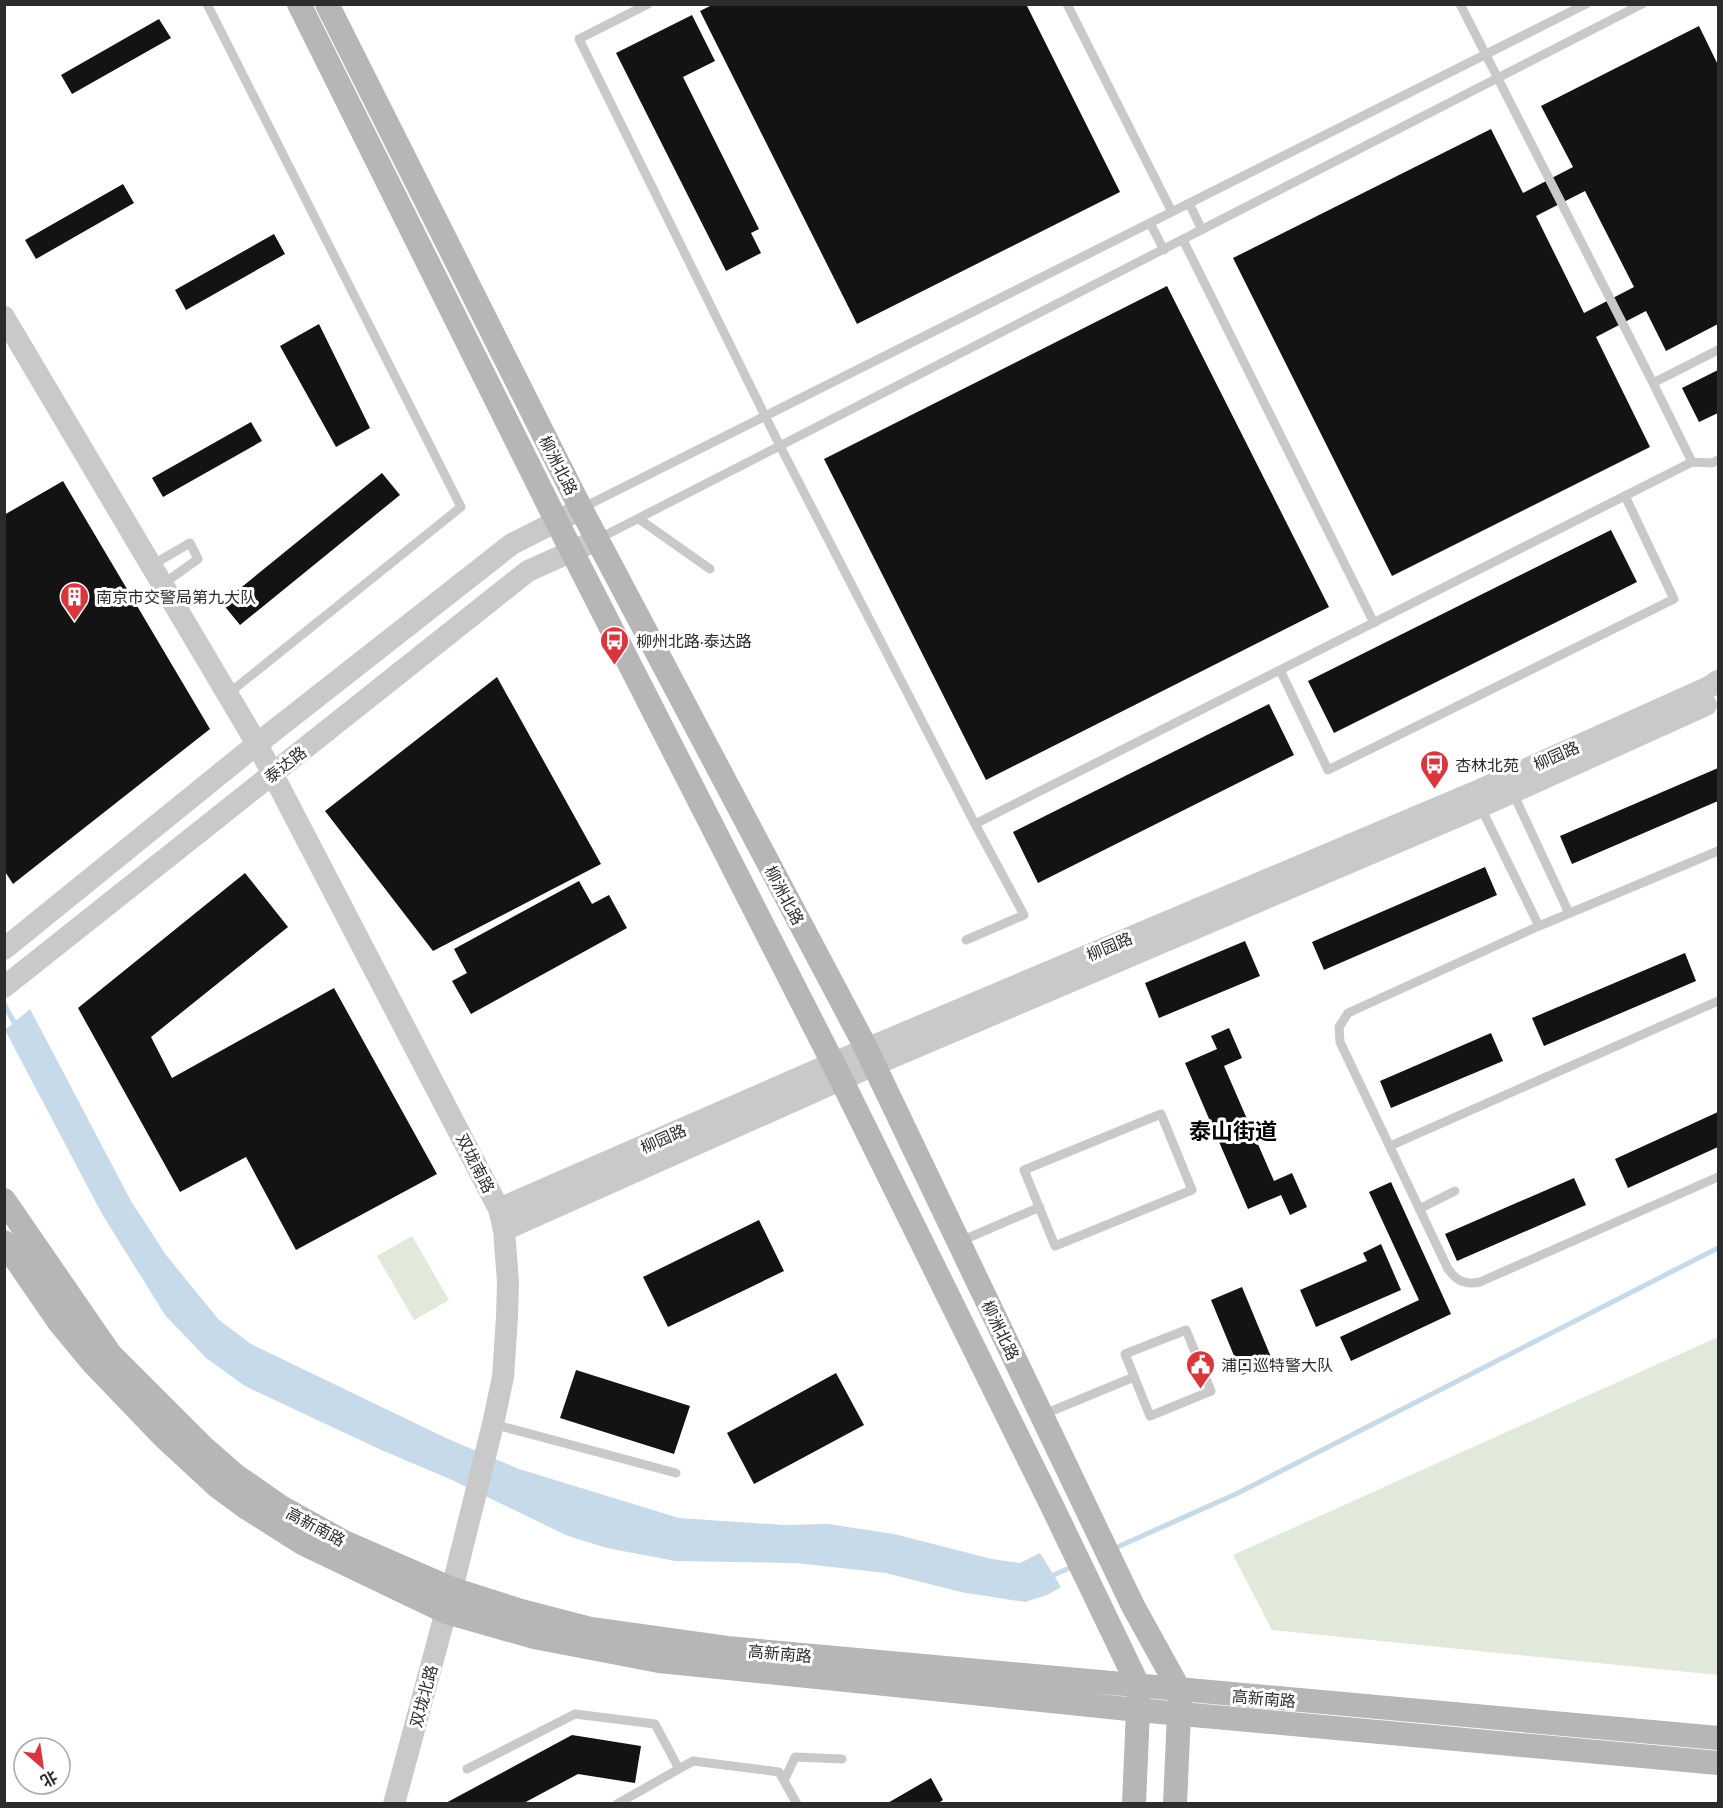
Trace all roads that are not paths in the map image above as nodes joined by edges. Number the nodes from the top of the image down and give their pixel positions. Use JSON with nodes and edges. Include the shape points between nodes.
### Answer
{"nodes":[{"id":1,"x":207,"y":4,"type":"edge"},
{"id":2,"x":299,"y":4,"type":"edge"},
{"id":3,"x":327,"y":4,"type":"edge"},
{"id":4,"x":648,"y":4,"type":"edge"},
{"id":5,"x":1067,"y":4,"type":"edge"},
{"id":6,"x":1460,"y":4,"type":"edge"},
{"id":7,"x":1586,"y":4,"type":"edge"},
{"id":8,"x":1642,"y":4,"type":"edge"},
{"id":9,"x":1485,"y":55,"type":"junction"},
{"id":10,"x":1498,"y":79,"type":"junction"},
{"id":11,"x":1189,"y":203,"type":"junction"},
{"id":12,"x":1172,"y":212,"type":"junction"},
{"id":13,"x":1150,"y":223,"type":"junction"},
{"id":14,"x":1202,"y":230,"type":"junction"},
{"id":15,"x":1183,"y":240,"type":"junction"},
{"id":16,"x":1164,"y":250,"type":"junction"},
{"id":17,"x":4,"y":317,"type":"edge"},
{"id":18,"x":1719,"y":350,"type":"edge"},
{"id":19,"x":1653,"y":383,"type":"junction"},
{"id":20,"x":765,"y":416,"type":"junction"},
{"id":21,"x":780,"y":446,"type":"junction"},
{"id":22,"x":1719,"y":460,"type":"edge"},
{"id":23,"x":1692,"y":462,"type":"junction"},
{"id":24,"x":1625,"y":496,"type":"junction"},
{"id":25,"x":581,"y":509,"type":"junction"},
{"id":26,"x":639,"y":519,"type":"junction"},
{"id":27,"x":557,"y":522,"type":"junction"},
{"id":28,"x":597,"y":540,"type":"junction"},
{"id":29,"x":573,"y":552,"type":"junction"},
{"id":30,"x":710,"y":569,"type":"dead end"},
{"id":31,"x":1374,"y":623,"type":"junction"},
{"id":32,"x":1280,"y":670,"type":"junction"},
{"id":33,"x":1719,"y":681,"type":"edge"},
{"id":34,"x":228,"y":694,"type":"junction"},
{"id":35,"x":1719,"y":699,"type":"edge"},
{"id":36,"x":256,"y":744,"type":"junction"},
{"id":37,"x":273,"y":774,"type":"junction"},
{"id":38,"x":1509,"y":785,"type":"junction"},
{"id":39,"x":1476,"y":800,"type":"junction"},
{"id":40,"x":975,"y":824,"type":"junction"},
{"id":41,"x":1719,"y":851,"type":"edge"},
{"id":42,"x":1569,"y":913,"type":"junction"},
{"id":43,"x":1539,"y":926,"type":"junction"},
{"id":44,"x":966,"y":940,"type":"dead end"},
{"id":45,"x":4,"y":949,"type":"edge"},
{"id":46,"x":12,"y":981,"type":"edge"},
{"id":47,"x":1719,"y":1001,"type":"edge"},
{"id":48,"x":870,"y":1057,"type":"junction"},
{"id":49,"x":837,"y":1072,"type":"junction"},
{"id":50,"x":1389,"y":1146,"type":"junction"},
{"id":51,"x":1719,"y":1176,"type":"edge"},
{"id":52,"x":1455,"y":1191,"type":"dead end"},
{"id":53,"x":4,"y":1200,"type":"edge"},
{"id":54,"x":1040,"y":1207,"type":"junction"},
{"id":55,"x":1419,"y":1209,"type":"junction"},
{"id":56,"x":501,"y":1220,"type":"junction"},
{"id":57,"x":4,"y":1242,"type":"edge"},
{"id":58,"x":959,"y":1242,"type":"junction"},
{"id":59,"x":1134,"y":1377,"type":"junction"},
{"id":60,"x":1041,"y":1415,"type":"junction"},
{"id":61,"x":491,"y":1430,"type":"junction"},
{"id":62,"x":676,"y":1473,"type":"dead end"},
{"id":63,"x":449,"y":1600,"type":"junction"},
{"id":64,"x":1139,"y":1699,"type":"junction"},
{"id":65,"x":1180,"y":1702,"type":"junction"},
{"id":66,"x":1719,"y":1738,"type":"edge"},
{"id":67,"x":842,"y":1759,"type":"dead end"},
{"id":68,"x":1719,"y":1763,"type":"edge"},
{"id":69,"x":467,"y":1769,"type":"dead end"},
{"id":70,"x":679,"y":1769,"type":"junction"},
{"id":71,"x":784,"y":1781,"type":"junction"},
{"id":72,"x":394,"y":1803,"type":"edge"},
{"id":73,"x":616,"y":1803,"type":"edge"},
{"id":74,"x":797,"y":1803,"type":"edge"},
{"id":75,"x":1134,"y":1803,"type":"edge"},
{"id":76,"x":1175,"y":1803,"type":"edge"}],
"edges":[{"from":1,"to":34,"type":"lane","via":[[461,507]]},
{"from":2,"to":27,"type":"main road","name":"柳洲北路"},
{"from":3,"to":25,"type":"main road","name":"柳洲北路"},
{"from":4,"to":20,"type":"lane","via":[[579,39]]},
{"from":5,"to":12,"type":"lane"},
{"from":6,"to":9,"type":"lane"},
{"from":7,"to":9,"type":"lane"},
{"from":8,"to":10,"type":"lane"},
{"from":9,"to":10,"type":"lane"},
{"from":9,"to":11,"type":"lane"},
{"from":10,"to":14,"type":"lane"},
{"from":10,"to":19,"type":"lane"},
{"from":11,"to":12,"type":"lane"},
{"from":11,"to":14,"type":"lane"},
{"from":12,"to":13,"type":"lane"},
{"from":13,"to":16,"type":"lane"},
{"from":13,"to":20,"type":"lane"},
{"from":14,"to":15,"type":"lane"},
{"from":15,"to":16,"type":"lane"},
{"from":15,"to":31,"type":"lane"},
{"from":16,"to":21,"type":"lane"},
{"from":17,"to":34,"type":"street","name":"双垅南路"},
{"from":18,"to":19,"type":"lane"},
{"from":19,"to":23,"type":"lane"},
{"from":20,"to":21,"type":"lane"},
{"from":20,"to":25,"type":"lane"},
{"from":21,"to":26,"type":"lane"},
{"from":21,"to":40,"type":"lane"},
{"from":22,"to":23,"type":"lane"},
{"from":23,"to":24,"type":"lane"},
{"from":24,"to":31,"type":"lane"},
{"from":24,"to":32,"type":"lane","via":[[1674,599],[1328,770]]},
{"from":25,"to":27,"type":"street","name":"泰达路"},
{"from":25,"to":28,"type":"main road","name":"柳洲北路"},
{"from":26,"to":28,"type":"lane"},
{"from":26,"to":30,"type":"lane"},
{"from":27,"to":29,"type":"main road","name":"柳洲北路"},
{"from":27,"to":36,"type":"street","name":"泰达路","via":[[512,544]]},
{"from":28,"to":29,"type":"street","name":"泰达路"},
{"from":28,"to":48,"type":"main road","name":"柳洲北路"},
{"from":29,"to":37,"type":"street","name":"泰达路","via":[[528,571]]},
{"from":29,"to":49,"type":"main road","name":"柳洲北路"},
{"from":31,"to":32,"type":"lane"},
{"from":32,"to":40,"type":"lane"},
{"from":33,"to":38,"type":"street","name":"柳园路"},
{"from":34,"to":36,"type":"street","name":"双垅南路"},
{"from":35,"to":38,"type":"street","name":"柳园路"},
{"from":36,"to":37,"type":"street","name":"双垅南路"},
{"from":36,"to":45,"type":"street","name":"泰达路"},
{"from":37,"to":46,"type":"street","name":"泰达路"},
{"from":37,"to":56,"type":"street","name":"双垅南路"},
{"from":38,"to":39,"type":"street","name":"柳园路"},
{"from":38,"to":42,"type":"lane"},
{"from":39,"to":43,"type":"lane"},
{"from":39,"to":48,"type":"street","name":"柳园路"},
{"from":40,"to":44,"type":"lane","via":[[1024,915]]},
{"from":41,"to":42,"type":"lane"},
{"from":42,"to":43,"type":"lane"},
{"from":43,"to":50,"type":"lane","via":[[1348,1013],[1339,1027],[1340,1042]]},
{"from":47,"to":50,"type":"lane"},
{"from":48,"to":49,"type":"street","name":"柳园路"},
{"from":48,"to":58,"type":"main road","name":"柳洲北路"},
{"from":49,"to":56,"type":"street","name":"柳园路"},
{"from":49,"to":64,"type":"main road","name":"柳洲北路","via":[[1106,1617]]},
{"from":50,"to":55,"type":"lane"},
{"from":51,"to":55,"type":"lane","via":[[1467,1284],[1448,1269]]},
{"from":52,"to":55,"type":"lane"},
{"from":53,"to":63,"type":"main road","name":"高新南路","via":[[110,1354],[195,1440],[235,1475],[281,1507]]},
{"from":54,"to":54,"type":"lane","via":[[1055,1246],[1192,1190],[1161,1114],[1024,1170]]},
{"from":54,"to":58,"type":"lane"},
{"from":56,"to":61,"type":"street","name":"双垅南路","via":[[508,1282],[507,1317],[503,1377]]},
{"from":57,"to":63,"type":"main road","name":"高新南路","via":[[59,1322],[93,1363],[217,1486],[304,1544]]},
{"from":58,"to":60,"type":"main road","name":"柳洲北路"},
{"from":59,"to":59,"type":"lane","via":[[1150,1416],[1211,1391],[1186,1330],[1125,1354]]},
{"from":59,"to":60,"type":"lane"},
{"from":60,"to":65,"type":"main road","name":"柳洲北路"},
{"from":61,"to":62,"type":"lane"},
{"from":61,"to":63,"type":"street","name":"双垅南路"},
{"from":63,"to":64,"type":"main road","name":"高新南路","via":[[518,1610],[591,1629]]},
{"from":63,"to":72,"type":"street","name":"双垅北路"},
{"from":64,"to":65,"type":"main road","name":"高新南路"},
{"from":64,"to":75,"type":"main road","name":"柳洲北路"},
{"from":65,"to":66,"type":"main road","name":"高新南路"},
{"from":65,"to":68,"type":"main road","name":"高新南路"},
{"from":65,"to":76,"type":"main road"},
{"from":67,"to":71,"type":"lane","via":[[795,1757]]},
{"from":69,"to":70,"type":"lane","via":[[574,1714],[655,1724]]},
{"from":70,"to":71,"type":"lane","via":[[693,1761],[779,1772]]},
{"from":70,"to":73,"type":"lane"},
{"from":71,"to":74,"type":"lane"}]}
